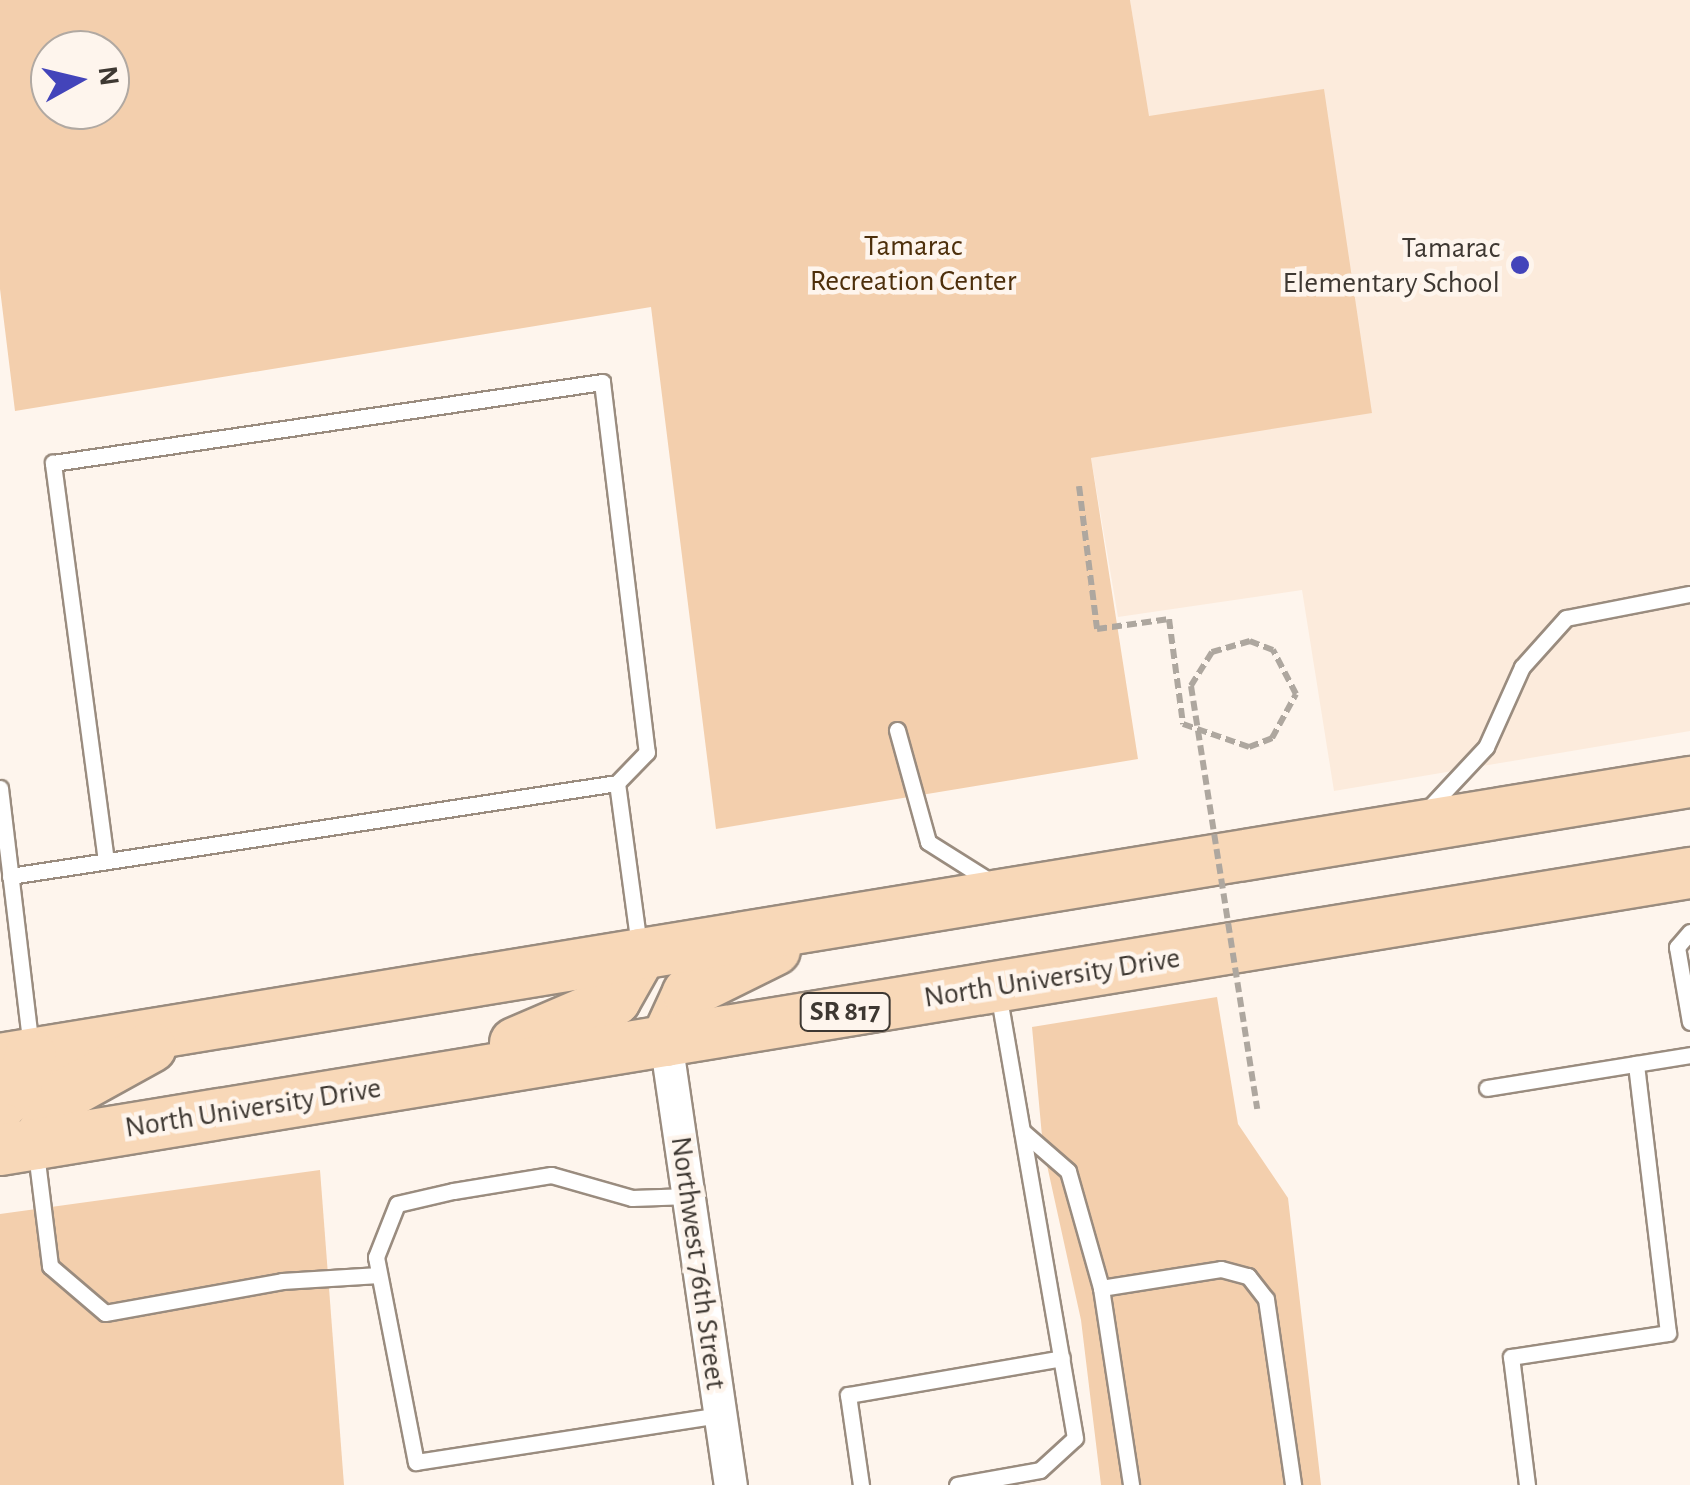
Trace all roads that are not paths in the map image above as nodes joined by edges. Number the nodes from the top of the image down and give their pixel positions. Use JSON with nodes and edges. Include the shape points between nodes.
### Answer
{"nodes":[{"id":1,"x":1690,"y":594,"type":"edge"},
{"id":2,"x":898,"y":730,"type":"dead end"},
{"id":3,"x":1690,"y":782,"type":"edge"},
{"id":4,"x":617,"y":783,"type":"junction"},
{"id":5,"x":0,"y":788,"type":"edge"},
{"id":6,"x":1368,"y":835,"type":"junction"},
{"id":7,"x":106,"y":861,"type":"junction"},
{"id":8,"x":1690,"y":872,"type":"edge"},
{"id":9,"x":10,"y":876,"type":"junction"},
{"id":10,"x":1010,"y":894,"type":"junction"},
{"id":11,"x":839,"y":922,"type":"junction"},
{"id":12,"x":1690,"y":932,"type":"edge"},
{"id":13,"x":641,"y":954,"type":"junction"},
{"id":14,"x":997,"y":987,"type":"junction"},
{"id":15,"x":1690,"y":1022,"type":"edge"},
{"id":16,"x":187,"y":1028,"type":"junction"},
{"id":17,"x":666,"y":1041,"type":"junction"},
{"id":18,"x":1690,"y":1055,"type":"edge"},
{"id":19,"x":16,"y":1057,"type":"edge"},
{"id":20,"x":1636,"y":1064,"type":"junction"},
{"id":21,"x":407,"y":1083,"type":"junction"},
{"id":22,"x":1486,"y":1088,"type":"dead end"},
{"id":23,"x":0,"y":1106,"type":"edge"},
{"id":24,"x":1022,"y":1131,"type":"junction"},
{"id":25,"x":18,"y":1147,"type":"edge"},
{"id":26,"x":688,"y":1196,"type":"junction"},
{"id":27,"x":379,"y":1275,"type":"junction"},
{"id":28,"x":1101,"y":1288,"type":"junction"},
{"id":29,"x":1062,"y":1358,"type":"junction"},
{"id":30,"x":720,"y":1416,"type":"junction"},
{"id":31,"x":731,"y":1485,"type":"edge"},
{"id":32,"x":861,"y":1485,"type":"edge"},
{"id":33,"x":957,"y":1485,"type":"edge"},
{"id":34,"x":1131,"y":1485,"type":"edge"},
{"id":35,"x":1293,"y":1485,"type":"edge"},
{"id":36,"x":1528,"y":1485,"type":"edge"}],
"edges":[{"from":1,"to":6,"type":"lane","via":[[1566,618],[1522,667],[1505,716],[1438,805]]},
{"from":2,"to":10,"type":"lane","via":[[928,842]]},
{"from":3,"to":6,"type":"main road"},
{"from":4,"to":7,"type":"lane"},
{"from":4,"to":7,"type":"lane","via":[[646,752],[602,382],[53,463]]},
{"from":4,"to":13,"type":"lane"},
{"from":5,"to":9,"type":"lane"},
{"from":6,"to":10,"type":"main road"},
{"from":7,"to":9,"type":"lane"},
{"from":8,"to":14,"type":"main road","name":"North University Drive","number":"SR 817"},
{"from":9,"to":19,"type":"lane"},
{"from":10,"to":11,"type":"main road"},
{"from":11,"to":13,"type":"main road"},
{"from":11,"to":17,"type":"main road","via":[[688,993]]},
{"from":12,"to":15,"type":"lane","via":[[1677,947]]},
{"from":13,"to":16,"type":"main road"},
{"from":13,"to":21,"type":"main road","via":[[629,986],[600,1010]]},
{"from":14,"to":17,"type":"main road","name":"North University Drive","number":"SR 817"},
{"from":14,"to":24,"type":"lane"},
{"from":16,"to":19,"type":"main road"},
{"from":16,"to":25,"type":"main road","via":[[66,1094]]},
{"from":17,"to":21,"type":"main road","name":"North University Drive","number":"SR 817"},
{"from":17,"to":26,"type":"street","name":"Northwest 76th Street"},
{"from":18,"to":20,"type":"lane"},
{"from":19,"to":23,"type":"main road","via":[[22,1083]]},
{"from":20,"to":22,"type":"lane"},
{"from":20,"to":36,"type":"lane","via":[[1668,1333],[1511,1358]]},
{"from":21,"to":25,"type":"main road","name":"North University Drive","number":"SR 817"},
{"from":24,"to":28,"type":"lane","via":[[1068,1170]]},
{"from":24,"to":29,"type":"lane"},
{"from":25,"to":27,"type":"lane","via":[[50,1266],[105,1313],[282,1280]]},
{"from":26,"to":27,"type":"lane","via":[[632,1198],[551,1175],[397,1204],[376,1258]]},
{"from":26,"to":30,"type":"street","name":"Northwest 76th Street"},
{"from":27,"to":30,"type":"lane","via":[[416,1462]]},
{"from":28,"to":34,"type":"lane"},
{"from":28,"to":35,"type":"lane","via":[[1221,1269],[1248,1276],[1266,1299]]},
{"from":29,"to":32,"type":"lane","via":[[848,1395]]},
{"from":29,"to":33,"type":"lane","via":[[1075,1438],[1040,1470]]},
{"from":30,"to":31,"type":"street","name":"Northwest 76th Street"}]}
